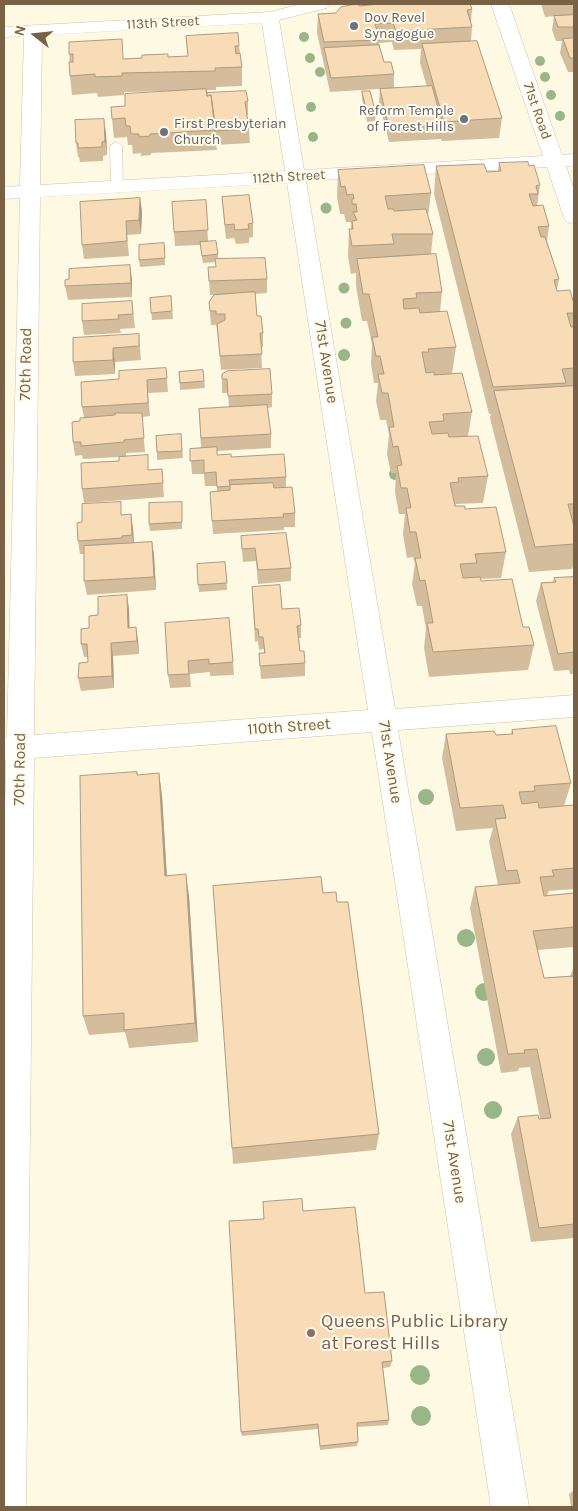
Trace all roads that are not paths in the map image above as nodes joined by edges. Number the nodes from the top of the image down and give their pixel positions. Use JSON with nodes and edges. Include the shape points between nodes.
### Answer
{"nodes":[{"id":1,"x":321,"y":4,"type":"edge"},
{"id":2,"x":500,"y":4,"type":"edge"},
{"id":3,"x":270,"y":17,"type":"junction"},
{"id":4,"x":33,"y":30,"type":"junction"},
{"id":5,"x":4,"y":32,"type":"edge"},
{"id":6,"x":116,"y":146,"type":"dead end"},
{"id":7,"x":564,"y":160,"type":"edge"},
{"id":8,"x":296,"y":176,"type":"junction"},
{"id":9,"x":117,"y":186,"type":"junction"},
{"id":10,"x":17,"y":192,"type":"edge"},
{"id":11,"x":574,"y":218,"type":"edge"},
{"id":12,"x":574,"y":706,"type":"edge"},
{"id":13,"x":383,"y":720,"type":"junction"},
{"id":14,"x":12,"y":748,"type":"edge"},
{"id":15,"x":7,"y":1507,"type":"edge"},
{"id":16,"x":510,"y":1507,"type":"edge"}],
"edges":[{"from":1,"to":3,"type":"street","name":"113th Street"},
{"from":2,"to":7,"type":"street","name":"71st Road"},
{"from":3,"to":4,"type":"street","name":"113th Street"},
{"from":3,"to":8,"type":"street","name":"71st Avenue"},
{"from":4,"to":5,"type":"street","name":"113th Street"},
{"from":4,"to":10,"type":"street","name":"70th Road"},
{"from":6,"to":9,"type":"lane"},
{"from":7,"to":8,"type":"street","name":"112th Street"},
{"from":7,"to":11,"type":"street","name":"71st Road"},
{"from":8,"to":9,"type":"street","name":"112th Street"},
{"from":8,"to":13,"type":"street","name":"71st Avenue"},
{"from":9,"to":10,"type":"street","name":"112th Street"},
{"from":10,"to":14,"type":"street","name":"70th Road"},
{"from":12,"to":13,"type":"street","name":"110th Street"},
{"from":13,"to":14,"type":"street","name":"110th Street"},
{"from":13,"to":16,"type":"street","name":"71st Avenue"},
{"from":14,"to":15,"type":"street","name":"70th Road"}]}
